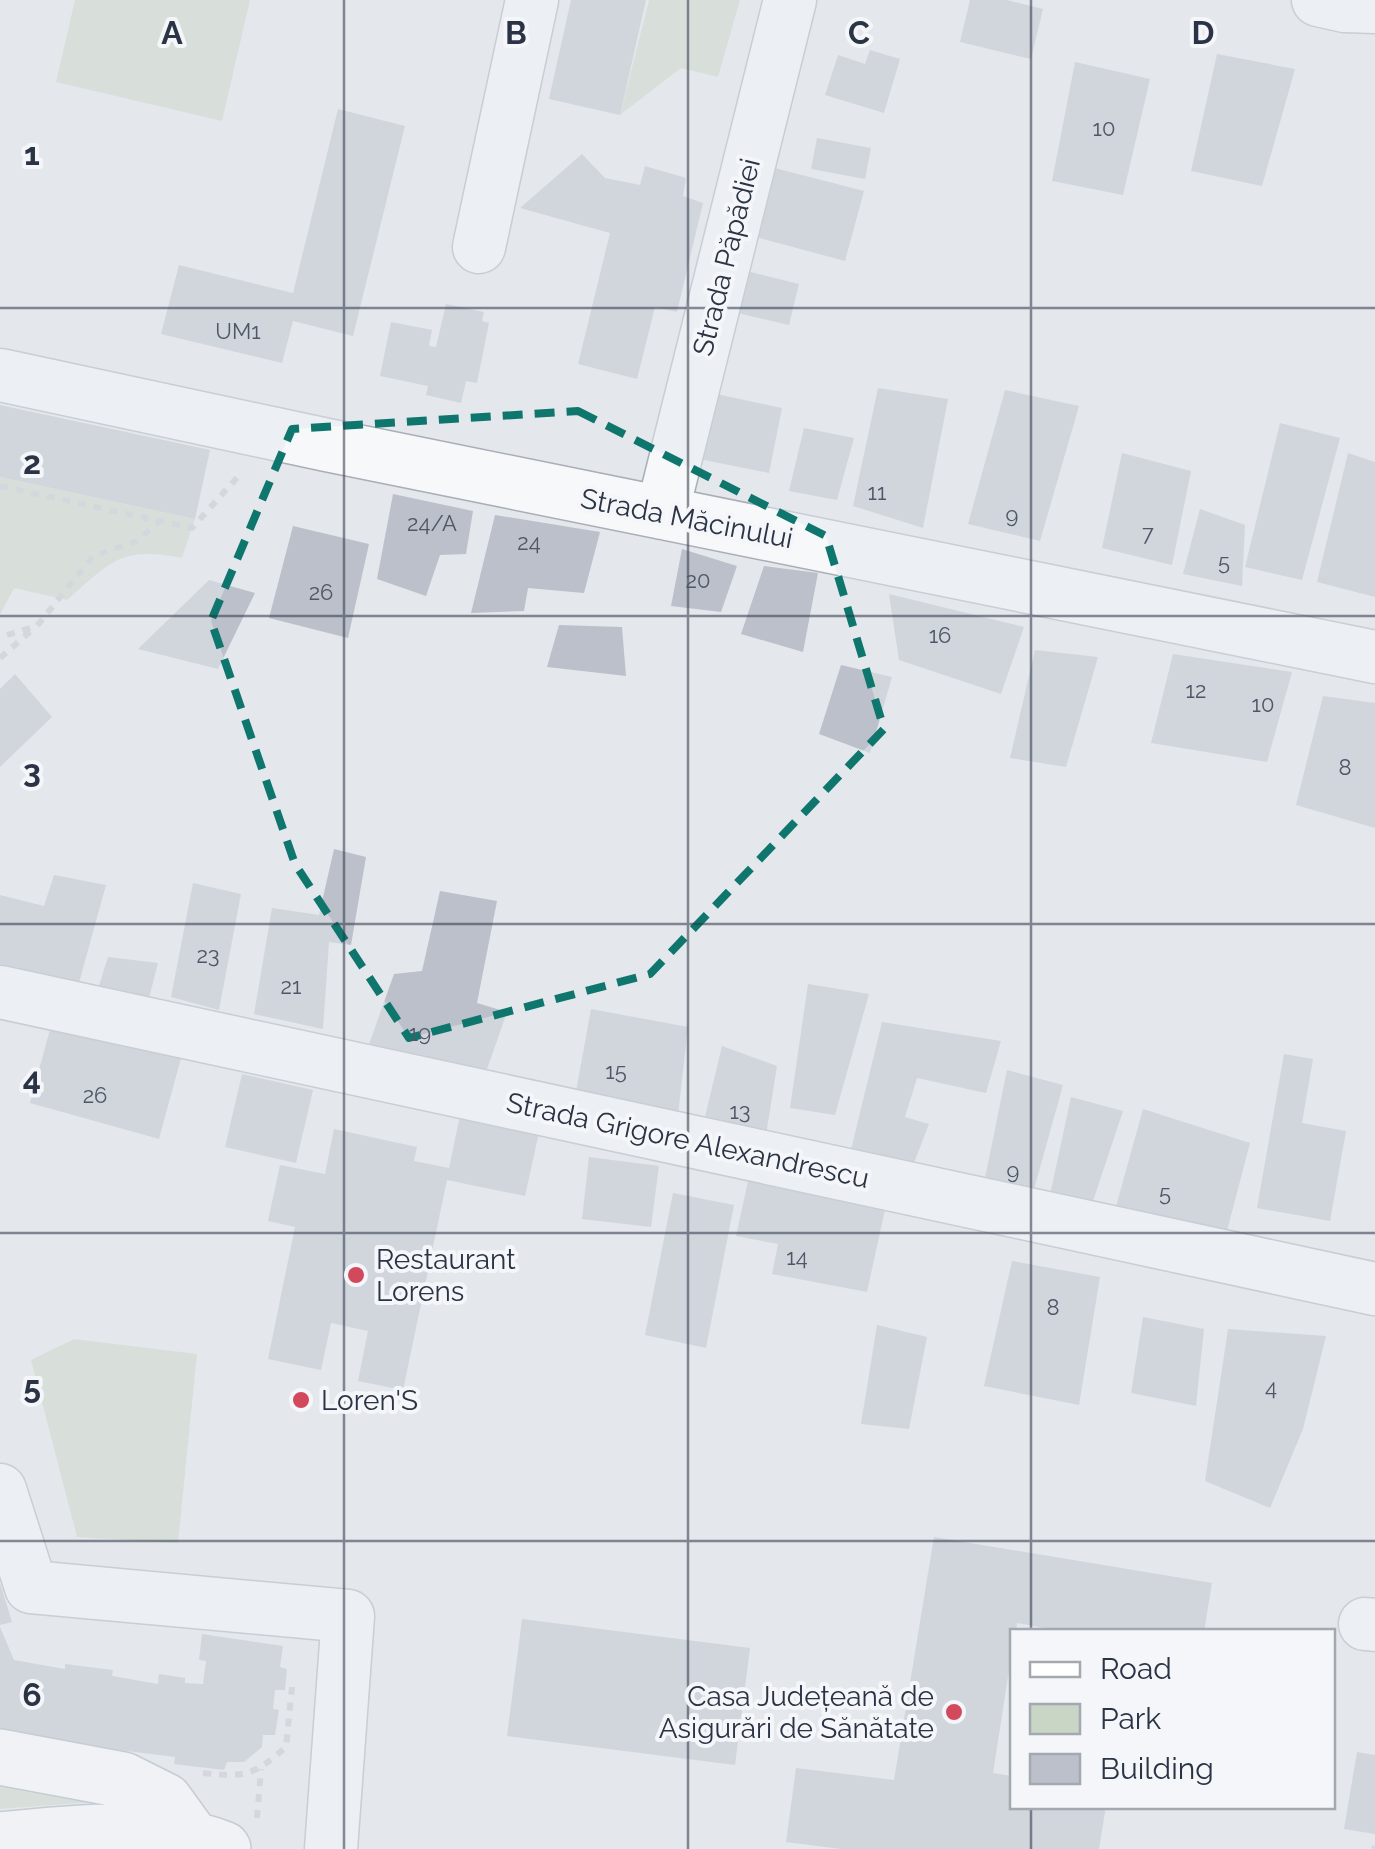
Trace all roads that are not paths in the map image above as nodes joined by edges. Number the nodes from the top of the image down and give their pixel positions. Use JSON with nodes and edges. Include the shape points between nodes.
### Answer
{"nodes":[{"id":1,"x":532,"y":0,"type":"edge"},
{"id":2,"x":790,"y":0,"type":"edge"},
{"id":3,"x":1318,"y":0,"type":"edge"},
{"id":4,"x":1375,"y":7,"type":"edge"},
{"id":5,"x":478,"y":247,"type":"dead end"},
{"id":6,"x":0,"y":375,"type":"edge"},
{"id":7,"x":662,"y":514,"type":"junction"},
{"id":8,"x":1375,"y":657,"type":"edge"},
{"id":9,"x":0,"y":992,"type":"edge"},
{"id":10,"x":1375,"y":1288,"type":"edge"},
{"id":11,"x":0,"y":1490,"type":"edge"},
{"id":12,"x":0,"y":1757,"type":"edge"},
{"id":13,"x":0,"y":1840,"type":"edge"},
{"id":14,"x":223,"y":1840,"type":"edge"},
{"id":15,"x":330,"y":1849,"type":"edge"}],
"edges":[{"from":1,"to":5,"type":"street"},
{"from":2,"to":7,"type":"street","name":"Strada Păpădiei"},
{"from":3,"to":4,"type":"street"},
{"from":6,"to":7,"type":"street","name":"Strada Măcinului"},
{"from":7,"to":8,"type":"street","name":"Strada Măcinului"},
{"from":9,"to":10,"type":"street","name":"Strada Grigore Alexandrescu"},
{"from":11,"to":15,"type":"street","via":[[30,1587],[323,1614]]},
{"from":12,"to":14,"type":"main road","via":[[122,1780]]},
{"from":13,"to":14,"type":"main road","via":[[130,1833]]}]}
